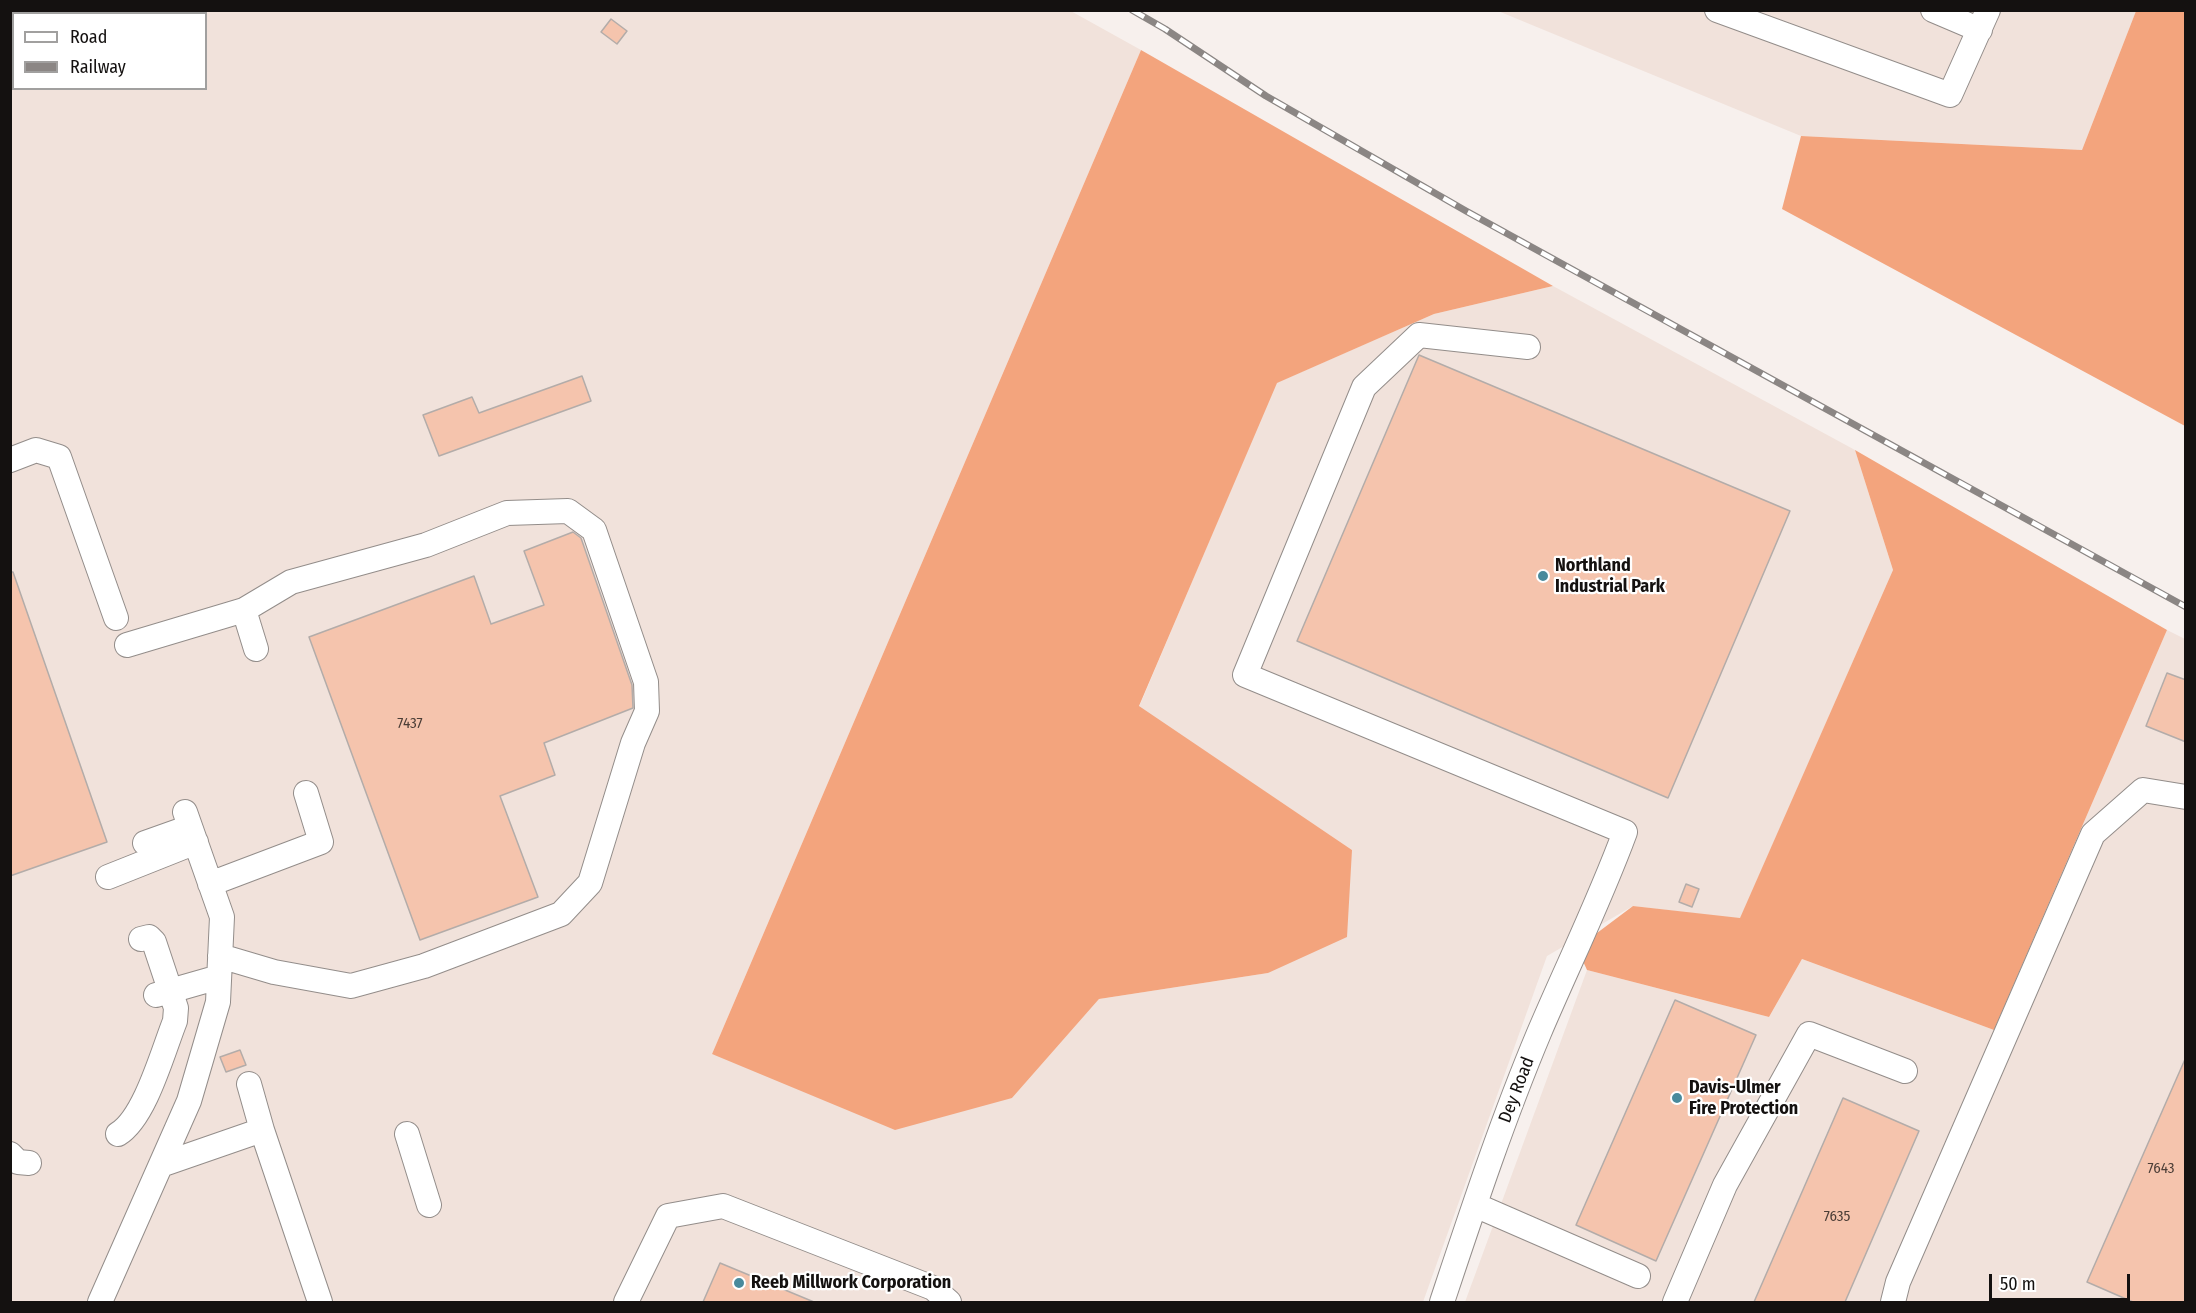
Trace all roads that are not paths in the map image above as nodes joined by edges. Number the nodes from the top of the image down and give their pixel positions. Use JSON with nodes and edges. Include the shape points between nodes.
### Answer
{"nodes":[{"id":1,"x":1717,"y":10,"type":"edge"},
{"id":2,"x":1933,"y":10,"type":"edge"},
{"id":3,"x":1984,"y":20,"type":"edge"},
{"id":4,"x":1528,"y":347,"type":"dead end"},
{"id":5,"x":10,"y":459,"type":"edge"},
{"id":6,"x":244,"y":610,"type":"junction"},
{"id":7,"x":116,"y":618,"type":"dead end"},
{"id":8,"x":127,"y":645,"type":"dead end"},
{"id":9,"x":256,"y":649,"type":"dead end"},
{"id":10,"x":306,"y":793,"type":"dead end"},
{"id":11,"x":2186,"y":797,"type":"edge"},
{"id":12,"x":190,"y":827,"type":"junction"},
{"id":13,"x":145,"y":843,"type":"dead end"},
{"id":14,"x":108,"y":878,"type":"dead end"},
{"id":15,"x":210,"y":884,"type":"junction"},
{"id":16,"x":141,"y":939,"type":"dead end"},
{"id":17,"x":220,"y":967,"type":"junction"},
{"id":18,"x":163,"y":993,"type":"junction"},
{"id":19,"x":1905,"y":1071,"type":"dead end"},
{"id":20,"x":249,"y":1084,"type":"dead end"},
{"id":21,"x":262,"y":1130,"type":"junction"},
{"id":22,"x":118,"y":1134,"type":"dead end"},
{"id":23,"x":407,"y":1134,"type":"dead end"},
{"id":24,"x":160,"y":1165,"type":"junction"},
{"id":25,"x":429,"y":1205,"type":"dead end"},
{"id":26,"x":1475,"y":1206,"type":"junction"},
{"id":27,"x":1638,"y":1276,"type":"dead end"},
{"id":28,"x":100,"y":1302,"type":"edge"},
{"id":29,"x":320,"y":1302,"type":"edge"},
{"id":30,"x":626,"y":1302,"type":"edge"},
{"id":31,"x":949,"y":1302,"type":"edge"},
{"id":32,"x":1442,"y":1302,"type":"edge"},
{"id":33,"x":1675,"y":1302,"type":"edge"},
{"id":34,"x":1893,"y":1302,"type":"edge"}],
"edges":[{"from":1,"to":3,"type":"street","via":[[1950,95]]},
{"from":2,"to":3,"type":"street"},
{"from":4,"to":26,"type":"street","name":"Dey Road","via":[[1419,335],[1364,387],[1245,675],[1625,832],[1607,883],[1539,1033]]},
{"from":5,"to":7,"type":"street","via":[[36,450],[59,457]]},
{"from":6,"to":8,"type":"street"},
{"from":6,"to":9,"type":"street"},
{"from":6,"to":17,"type":"street","via":[[291,582],[426,545],[507,513],[568,511],[594,530],[646,682],[647,711],[633,743],[590,883],[561,914],[424,966],[351,986]]},
{"from":10,"to":15,"type":"street","via":[[321,842]]},
{"from":11,"to":34,"type":"street","via":[[2143,790],[2093,834],[1902,1271]]},
{"from":12,"to":13,"type":"street"},
{"from":12,"to":14,"type":"street"},
{"from":12,"to":15,"type":"street"},
{"from":15,"to":17,"type":"street","via":[[222,917]]},
{"from":16,"to":18,"type":"street","via":[[149,937],[154,942]]},
{"from":17,"to":18,"type":"street"},
{"from":17,"to":24,"type":"street","via":[[218,1002],[189,1101]]},
{"from":18,"to":22,"type":"street","via":[[176,1008],[175,1021],[139,1109],[128,1128]]},
{"from":19,"to":33,"type":"street","via":[[1809,1034],[1725,1185]]},
{"from":20,"to":21,"type":"street"},
{"from":21,"to":24,"type":"street"},
{"from":21,"to":29,"type":"street"},
{"from":23,"to":25,"type":"street"},
{"from":24,"to":28,"type":"street"},
{"from":26,"to":27,"type":"street"},
{"from":26,"to":32,"type":"street","name":"Dey Road"},
{"from":30,"to":31,"type":"street","via":[[668,1216],[723,1206],[933,1288]]}]}
